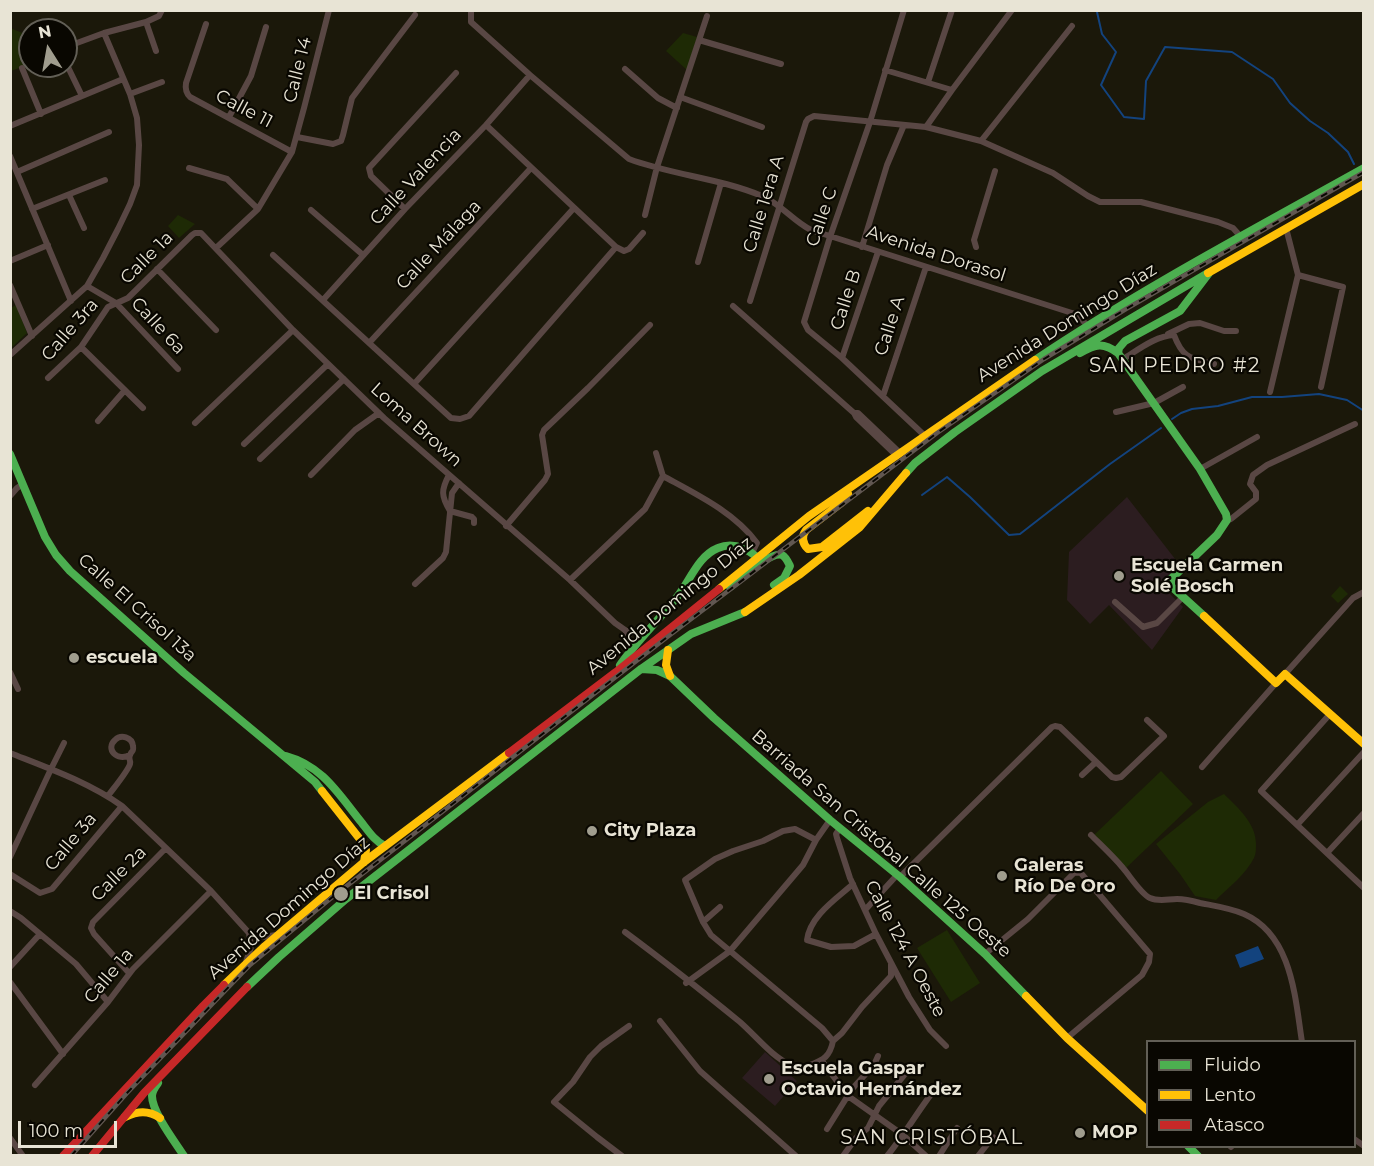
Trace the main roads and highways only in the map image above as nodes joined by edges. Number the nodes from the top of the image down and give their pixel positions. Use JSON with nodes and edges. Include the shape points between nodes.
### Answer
{"nodes":[{"id":1,"x":1364,"y":168,"type":"edge"},
{"id":2,"x":1364,"y":183,"type":"edge"},
{"id":3,"x":1210,"y":272,"type":"junction"},
{"id":4,"x":1120,"y":356,"type":"junction"},
{"id":5,"x":1042,"y":371,"type":"junction"},
{"id":6,"x":10,"y":454,"type":"edge"},
{"id":7,"x":855,"y":485,"type":"junction"},
{"id":8,"x":885,"y":497,"type":"junction"},
{"id":9,"x":754,"y":555,"type":"junction"},
{"id":10,"x":691,"y":612,"type":"junction"},
{"id":11,"x":720,"y":622,"type":"junction"},
{"id":12,"x":668,"y":650,"type":"junction"},
{"id":13,"x":641,"y":669,"type":"junction"},
{"id":14,"x":615,"y":672,"type":"junction"},
{"id":15,"x":670,"y":676,"type":"junction"},
{"id":16,"x":1364,"y":744,"type":"edge"},
{"id":17,"x":283,"y":755,"type":"junction"},
{"id":18,"x":352,"y":811,"type":"junction"},
{"id":19,"x":344,"y":818,"type":"junction"},
{"id":20,"x":385,"y":846,"type":"junction"},
{"id":21,"x":364,"y":862,"type":"junction"},
{"id":22,"x":165,"y":1073,"type":"junction"},
{"id":23,"x":1146,"y":1109,"type":"edge"},
{"id":24,"x":122,"y":1119,"type":"junction"},
{"id":25,"x":160,"y":1119,"type":"junction"},
{"id":26,"x":63,"y":1155,"type":"edge"},
{"id":27,"x":92,"y":1155,"type":"edge"},
{"id":28,"x":184,"y":1155,"type":"edge"}],
"edges":[{"from":1,"to":7,"type":"main road","name":"Avenida Domingo Díaz","via":[[1087,326]]},
{"from":2,"to":3,"type":"main road","name":"Avenida Domingo Díaz"},
{"from":3,"to":4,"type":"main road","via":[[1179,311],[1125,341],[1119,348]]},
{"from":3,"to":5,"type":"main road","name":"Avenida Domingo Díaz"},
{"from":4,"to":5,"type":"main road","via":[[1106,345],[1095,346]]},
{"from":4,"to":16,"type":"main road","via":[[1200,469],[1226,514],[1227,520],[1217,535],[1171,579],[1171,586],[1276,683],[1285,674]]},
{"from":5,"to":8,"type":"main road","name":"Avenida Domingo Díaz","via":[[915,463]]},
{"from":6,"to":17,"type":"main road","name":"Calle El Crisol 13a","via":[[45,537],[70,571]]},
{"from":7,"to":8,"type":"main road","via":[[841,503],[803,532],[808,549],[822,547]]},
{"from":7,"to":9,"type":"main road","name":"Avenida Domingo Díaz"},
{"from":8,"to":11,"type":"main road","name":"Avenida Domingo Díaz","via":[[860,527],[799,575],[744,612]]},
{"from":9,"to":10,"type":"main road","name":"Avenida Domingo Díaz"},
{"from":9,"to":14,"type":"main road","via":[[732,546],[711,552]]},
{"from":10,"to":11,"type":"main road","via":[[769,557],[776,554],[788,560],[790,566],[784,578]]},
{"from":10,"to":14,"type":"main road","name":"Avenida Domingo Díaz"},
{"from":11,"to":12,"type":"main road","name":"Avenida Domingo Díaz","via":[[691,634]]},
{"from":12,"to":13,"type":"main road","name":"Avenida Domingo Díaz"},
{"from":12,"to":15,"type":"main road","via":[[666,665]]},
{"from":13,"to":15,"type":"main road","name":"Barriada San Cristóbal Calle 125 Oeste"},
{"from":13,"to":22,"type":"main road","name":"Avenida Domingo Díaz","via":[[346,899],[228,1006]]},
{"from":14,"to":20,"type":"main road","name":"Avenida Domingo Díaz"},
{"from":15,"to":23,"type":"main road","name":"Barriada San Cristóbal Calle 125 Oeste","via":[[985,954],[1067,1038]]},
{"from":17,"to":18,"type":"main road","name":"Calle El Crisol 13a","via":[[316,769]]},
{"from":17,"to":19,"type":"main road","name":"Calle El Crisol 13a","via":[[315,782]]},
{"from":18,"to":19,"type":"main road"},
{"from":18,"to":20,"type":"main road","name":"Calle El Crisol 13a"},
{"from":19,"to":21,"type":"main road","name":"Calle El Crisol 13a","via":[[363,843]]},
{"from":20,"to":21,"type":"main road","name":"Avenida Domingo Díaz"},
{"from":21,"to":26,"type":"main road","name":"Avenida Domingo Díaz","via":[[242,968]]},
{"from":22,"to":24,"type":"main road","name":"Avenida Domingo Díaz"},
{"from":22,"to":25,"type":"main road","via":[[152,1096]]},
{"from":24,"to":25,"type":"main road","via":[[142,1111]]},
{"from":24,"to":27,"type":"main road","name":"Avenida Domingo Díaz"},
{"from":25,"to":28,"type":"main road"}]}
